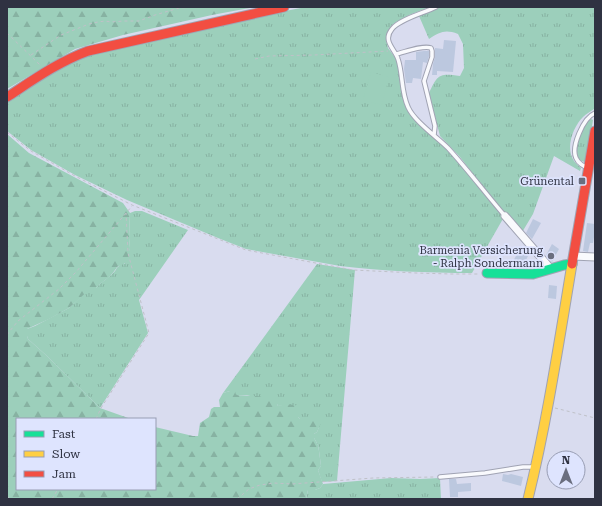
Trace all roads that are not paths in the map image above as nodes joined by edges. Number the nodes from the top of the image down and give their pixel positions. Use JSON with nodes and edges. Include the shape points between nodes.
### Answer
{"nodes":[{"id":1,"x":284,"y":7,"type":"edge"},
{"id":2,"x":436,"y":7,"type":"edge"},
{"id":3,"x":394,"y":52,"type":"junction"},
{"id":4,"x":7,"y":97,"type":"edge"},
{"id":5,"x":595,"y":113,"type":"edge"},
{"id":6,"x":595,"y":131,"type":"edge"},
{"id":7,"x":434,"y":135,"type":"junction"},
{"id":8,"x":591,"y":163,"type":"edge"},
{"id":9,"x":505,"y":216,"type":"joint"},
{"id":10,"x":595,"y":257,"type":"edge"},
{"id":11,"x":573,"y":260,"type":"junction"},
{"id":12,"x":551,"y":269,"type":"junction"},
{"id":13,"x":487,"y":273,"type":"dead end"},
{"id":14,"x":536,"y":467,"type":"junction"},
{"id":15,"x":440,"y":477,"type":"road end"},
{"id":16,"x":528,"y":499,"type":"edge"}],
"edges":[{"from":1,"to":4,"type":"main road","via":[[76,54]]},
{"from":2,"to":3,"type":"lane","via":[[392,29],[389,43]]},
{"from":3,"to":7,"type":"lane","via":[[399,63],[408,108]]},
{"from":3,"to":7,"type":"lane","via":[[427,46],[431,48],[432,57],[424,81],[435,126]]},
{"from":5,"to":8,"type":"lane","via":[[580,130],[575,151],[576,158],[584,167]]},
{"from":6,"to":8,"type":"main road"},
{"from":7,"to":9,"type":"lane"},
{"from":8,"to":11,"type":"main road"},
{"from":9,"to":12,"type":"street"},
{"from":10,"to":11,"type":"street"},
{"from":11,"to":12,"type":"main road"},
{"from":11,"to":14,"type":"main road"},
{"from":12,"to":13,"type":"main road","via":[[533,274]]},
{"from":14,"to":15,"type":"lane"},
{"from":14,"to":16,"type":"main road"}]}
